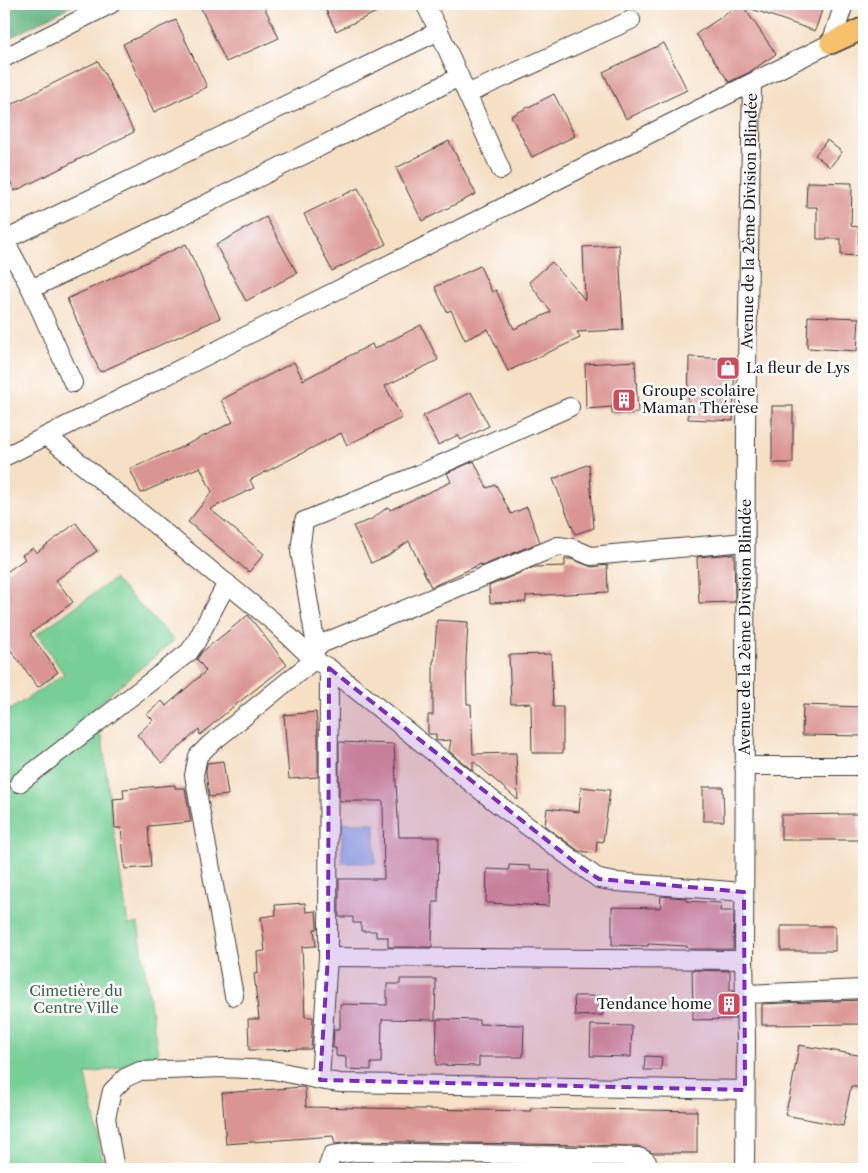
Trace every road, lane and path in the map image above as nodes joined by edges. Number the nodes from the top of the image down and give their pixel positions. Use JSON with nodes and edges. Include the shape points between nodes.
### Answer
{"nodes":[{"id":1,"x":111,"y":4,"type":"edge"},
{"id":2,"x":425,"y":4,"type":"edge"},
{"id":3,"x":844,"y":4,"type":"edge"},
{"id":4,"x":631,"y":20,"type":"dead end"},
{"id":5,"x":864,"y":28,"type":"edge"},
{"id":6,"x":439,"y":30,"type":"junction"},
{"id":7,"x":831,"y":43,"type":"junction"},
{"id":8,"x":4,"y":58,"type":"edge"},
{"id":9,"x":459,"y":77,"type":"junction"},
{"id":10,"x":752,"y":84,"type":"junction"},
{"id":11,"x":467,"y":94,"type":"junction"},
{"id":12,"x":501,"y":170,"type":"dead end"},
{"id":13,"x":4,"y":239,"type":"edge"},
{"id":14,"x":31,"y":289,"type":"junction"},
{"id":15,"x":73,"y":383,"type":"dead end"},
{"id":16,"x":570,"y":407,"type":"dead end"},
{"id":17,"x":47,"y":436,"type":"junction"},
{"id":18,"x":4,"y":457,"type":"edge"},
{"id":19,"x":745,"y":542,"type":"junction"},
{"id":20,"x":227,"y":583,"type":"junction"},
{"id":21,"x":319,"y":658,"type":"junction"},
{"id":22,"x":744,"y":766,"type":"junction"},
{"id":23,"x":864,"y":766,"type":"edge"},
{"id":24,"x":19,"y":783,"type":"dead end"},
{"id":25,"x":744,"y":892,"type":"junction"},
{"id":26,"x":328,"y":957,"type":"junction"},
{"id":27,"x":744,"y":960,"type":"junction"},
{"id":28,"x":864,"y":989,"type":"edge"},
{"id":29,"x":746,"y":994,"type":"junction"},
{"id":30,"x":234,"y":996,"type":"dead end"},
{"id":31,"x":320,"y":1080,"type":"junction"},
{"id":32,"x":745,"y":1090,"type":"junction"},
{"id":33,"x":332,"y":1168,"type":"edge"},
{"id":34,"x":115,"y":1169,"type":"edge"},
{"id":35,"x":649,"y":1169,"type":"edge"},
{"id":36,"x":745,"y":1169,"type":"edge"}],
"edges":[{"from":1,"to":8,"type":"street"},
{"from":2,"to":6,"type":"street"},
{"from":3,"to":7,"type":"street"},
{"from":4,"to":11,"type":"street"},
{"from":5,"to":7,"type":"main road"},
{"from":6,"to":9,"type":"street"},
{"from":6,"to":13,"type":"street"},
{"from":7,"to":10,"type":"street"},
{"from":9,"to":11,"type":"street"},
{"from":9,"to":14,"type":"street"},
{"from":10,"to":17,"type":"street"},
{"from":10,"to":19,"type":"street","name":"Avenue de la 2ème Division Blindée"},
{"from":11,"to":12,"type":"street"},
{"from":13,"to":14,"type":"street"},
{"from":14,"to":15,"type":"street"},
{"from":16,"to":21,"type":"street","via":[[304,521],[300,550]]},
{"from":17,"to":18,"type":"street"},
{"from":17,"to":20,"type":"street"},
{"from":19,"to":21,"type":"street","via":[[591,556],[558,546]]},
{"from":19,"to":22,"type":"street","name":"Avenue de la 2ème Division Blindée"},
{"from":20,"to":21,"type":"street"},
{"from":20,"to":24,"type":"street","via":[[189,652]]},
{"from":21,"to":25,"type":"street","via":[[494,802],[598,879]]},
{"from":21,"to":26,"type":"street"},
{"from":21,"to":30,"type":"street","via":[[198,756],[194,775]]},
{"from":22,"to":23,"type":"street"},
{"from":22,"to":25,"type":"street","name":"Avenue de la 2ème Division Blindée"},
{"from":25,"to":27,"type":"street","name":"Avenue de la 2ème Division Blindée"},
{"from":26,"to":27,"type":"street"},
{"from":26,"to":31,"type":"street"},
{"from":27,"to":29,"type":"street","name":"Avenue de la 2ème Division Blindée"},
{"from":28,"to":29,"type":"street"},
{"from":29,"to":32,"type":"street","name":"Avenue de la 2ème Division Blindée"},
{"from":31,"to":32,"type":"street","via":[[340,1083]]},
{"from":31,"to":34,"type":"street","via":[[273,1070],[140,1071],[125,1078],[112,1090],[106,1118]]},
{"from":32,"to":36,"type":"street","name":"Avenue de la 2ème Division Blindée"},
{"from":33,"to":35,"type":"street","via":[[332,1155],[434,1153],[638,1156],[645,1159]]}]}
